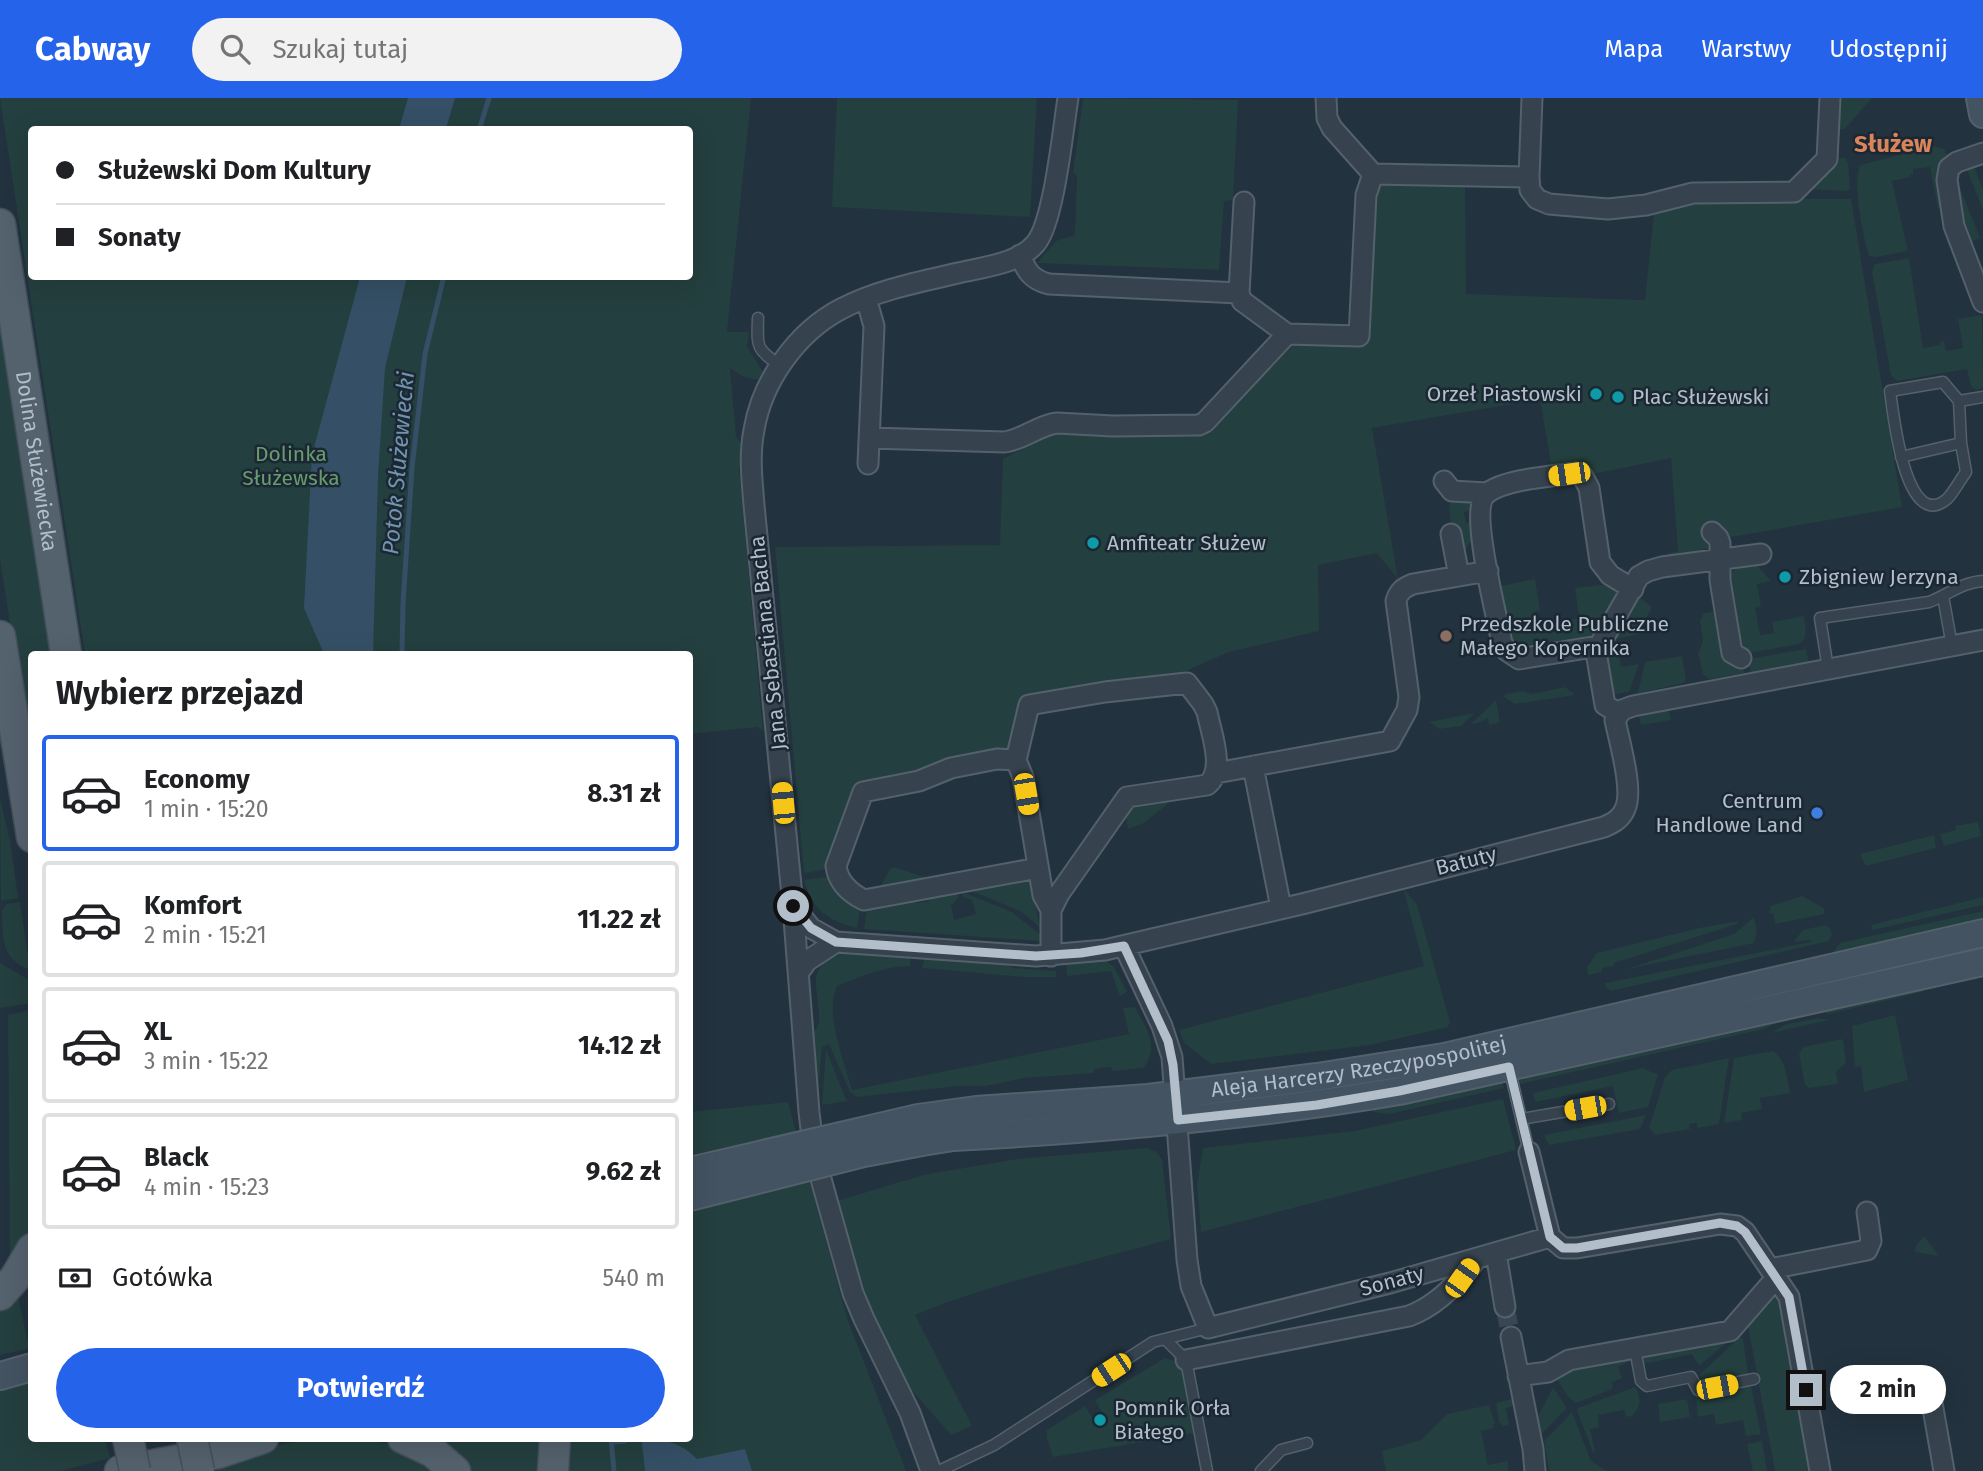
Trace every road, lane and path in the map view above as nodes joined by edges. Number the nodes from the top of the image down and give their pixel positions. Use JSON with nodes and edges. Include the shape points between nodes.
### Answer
{"nodes":[{"id":1,"x":1068,"y":98,"type":"edge"},
{"id":2,"x":1326,"y":98,"type":"edge"},
{"id":3,"x":1532,"y":98,"type":"edge"},
{"id":4,"x":1830,"y":98,"type":"edge"},
{"id":5,"x":1980,"y":98,"type":"edge"},
{"id":6,"x":1983,"y":114,"type":"edge"},
{"id":7,"x":1983,"y":153,"type":"edge"},
{"id":8,"x":1373,"y":174,"type":"junction"},
{"id":9,"x":1529,"y":177,"type":"junction"},
{"id":10,"x":1244,"y":202,"type":"dead end"},
{"id":11,"x":0,"y":225,"type":"edge"},
{"id":12,"x":1020,"y":255,"type":"junction"},
{"id":13,"x":1239,"y":293,"type":"junction"},
{"id":14,"x":866,"y":298,"type":"junction"},
{"id":15,"x":1983,"y":302,"type":"edge"},
{"id":16,"x":758,"y":318,"type":"dead end"},
{"id":17,"x":1287,"y":334,"type":"junction"},
{"id":18,"x":780,"y":366,"type":"junction"},
{"id":19,"x":1983,"y":397,"type":"edge"},
{"id":20,"x":1959,"y":401,"type":"junction"},
{"id":21,"x":870,"y":438,"type":"junction"},
{"id":22,"x":1961,"y":443,"type":"junction"},
{"id":23,"x":1901,"y":457,"type":"junction"},
{"id":24,"x":868,"y":464,"type":"dead end"},
{"id":25,"x":1444,"y":481,"type":"dead end"},
{"id":26,"x":1487,"y":493,"type":"junction"},
{"id":27,"x":1712,"y":532,"type":"dead end"},
{"id":28,"x":1451,"y":534,"type":"dead end"},
{"id":29,"x":1761,"y":554,"type":"dead end"},
{"id":30,"x":1720,"y":561,"type":"junction"},
{"id":31,"x":1488,"y":571,"type":"junction"},
{"id":32,"x":1459,"y":576,"type":"junction"},
{"id":33,"x":1983,"y":581,"type":"edge"},
{"id":34,"x":1633,"y":589,"type":"junction"},
{"id":35,"x":1943,"y":597,"type":"junction"},
{"id":36,"x":0,"y":636,"type":"edge"},
{"id":37,"x":1983,"y":640,"type":"edge"},
{"id":38,"x":1599,"y":646,"type":"junction"},
{"id":39,"x":1952,"y":646,"type":"junction"},
{"id":40,"x":66,"y":651,"type":"edge"},
{"id":41,"x":1741,"y":658,"type":"dead end"},
{"id":42,"x":1828,"y":669,"type":"junction"},
{"id":43,"x":1618,"y":713,"type":"junction"},
{"id":44,"x":1016,"y":760,"type":"junction"},
{"id":45,"x":1253,"y":766,"type":"junction"},
{"id":46,"x":1214,"y":778,"type":"junction"},
{"id":47,"x":28,"y":812,"type":"edge"},
{"id":48,"x":1038,"y":868,"type":"junction"},
{"id":49,"x":793,"y":906,"type":"junction"},
{"id":50,"x":1281,"y":908,"type":"junction"},
{"id":51,"x":1051,"y":909,"type":"junction"},
{"id":52,"x":1983,"y":933,"type":"edge"},
{"id":53,"x":836,"y":942,"type":"junction"},
{"id":54,"x":1124,"y":946,"type":"junction"},
{"id":55,"x":1051,"y":956,"type":"junction"},
{"id":56,"x":1983,"y":962,"type":"edge"},
{"id":57,"x":799,"y":972,"type":"junction"},
{"id":58,"x":1509,"y":1067,"type":"junction"},
{"id":59,"x":1175,"y":1094,"type":"junction"},
{"id":60,"x":1609,"y":1104,"type":"dead end"},
{"id":61,"x":1521,"y":1119,"type":"junction"},
{"id":62,"x":1178,"y":1120,"type":"junction"},
{"id":63,"x":920,"y":1130,"type":"junction"},
{"id":64,"x":1529,"y":1152,"type":"joint"},
{"id":65,"x":693,"y":1170,"type":"edge"},
{"id":66,"x":693,"y":1196,"type":"edge"},
{"id":67,"x":1867,"y":1212,"type":"dead end"},
{"id":68,"x":1550,"y":1237,"type":"junction"},
{"id":69,"x":1496,"y":1253,"type":"junction"},
{"id":70,"x":28,"y":1256,"type":"edge"},
{"id":71,"x":1476,"y":1258,"type":"junction"},
{"id":72,"x":1773,"y":1273,"type":"junction"},
{"id":73,"x":0,"y":1294,"type":"edge"},
{"id":74,"x":1505,"y":1307,"type":"tunnel mouth"},
{"id":75,"x":1208,"y":1328,"type":"junction"},
{"id":76,"x":1511,"y":1337,"type":"tunnel mouth"},
{"id":77,"x":1165,"y":1339,"type":"junction"},
{"id":78,"x":1635,"y":1349,"type":"junction"},
{"id":79,"x":1186,"y":1360,"type":"junction"},
{"id":80,"x":28,"y":1368,"type":"edge"},
{"id":81,"x":0,"y":1376,"type":"edge"},
{"id":82,"x":1518,"y":1376,"type":"junction"},
{"id":83,"x":1754,"y":1379,"type":"dead end"},
{"id":84,"x":1931,"y":1397,"type":"joint"},
{"id":85,"x":1908,"y":1401,"type":"dead end"},
{"id":86,"x":129,"y":1442,"type":"edge"},
{"id":87,"x":185,"y":1442,"type":"edge"},
{"id":88,"x":192,"y":1442,"type":"edge"},
{"id":89,"x":251,"y":1442,"type":"edge"},
{"id":90,"x":411,"y":1442,"type":"edge"},
{"id":91,"x":555,"y":1442,"type":"edge"},
{"id":92,"x":1307,"y":1443,"type":"dead end"},
{"id":93,"x":106,"y":1471,"type":"edge"},
{"id":94,"x":120,"y":1471,"type":"edge"},
{"id":95,"x":135,"y":1471,"type":"edge"},
{"id":96,"x":199,"y":1471,"type":"edge"},
{"id":97,"x":455,"y":1471,"type":"edge"},
{"id":98,"x":553,"y":1471,"type":"edge"},
{"id":99,"x":931,"y":1471,"type":"edge"},
{"id":100,"x":939,"y":1471,"type":"edge"},
{"id":101,"x":1207,"y":1471,"type":"edge"},
{"id":102,"x":1261,"y":1471,"type":"edge"},
{"id":103,"x":1535,"y":1471,"type":"edge"},
{"id":104,"x":1820,"y":1471,"type":"edge"},
{"id":105,"x":1944,"y":1471,"type":"edge"}],
"edges":[{"from":1,"to":12,"type":"street","name":"Jana Sebastiana Bacha","via":[[1049,215],[1038,241]]},
{"from":2,"to":8,"type":"street","via":[[1332,128]]},
{"from":3,"to":9,"type":"street"},
{"from":4,"to":9,"type":"street","via":[[1827,159],[1794,192],[1693,193],[1608,209],[1549,204],[1530,190]]},
{"from":5,"to":6,"type":"street"},
{"from":7,"to":15,"type":"street","via":[[1957,162],[1947,180],[1954,226]]},
{"from":8,"to":9,"type":"street"},
{"from":8,"to":17,"type":"street","via":[[1366,195],[1359,337]]},
{"from":10,"to":13,"type":"street"},
{"from":11,"to":40,"type":"main road","name":"Dolina Służewiecka"},
{"from":12,"to":13,"type":"street","via":[[1034,279],[1049,284]]},
{"from":12,"to":14,"type":"street","name":"Jana Sebastiana Bacha"},
{"from":13,"to":17,"type":"street","via":[[1242,301]]},
{"from":14,"to":18,"type":"street","name":"Jana Sebastiana Bacha","via":[[813,328]]},
{"from":14,"to":21,"type":"street","via":[[874,326]]},
{"from":16,"to":18,"type":"lane","via":[[761,352]]},
{"from":17,"to":21,"type":"street","via":[[1199,425],[1057,423],[1005,442]]},
{"from":18,"to":49,"type":"street","name":"Jana Sebastiana Bacha","via":[[758,413],[751,450]]},
{"from":19,"to":20,"type":"lane"},
{"from":20,"to":22,"type":"lane"},
{"from":20,"to":23,"type":"lane","via":[[1943,382],[1890,391]]},
{"from":21,"to":24,"type":"street"},
{"from":22,"to":23,"type":"lane"},
{"from":22,"to":23,"type":"lane","via":[[1966,472],[1940,502],[1922,502],[1915,495]]},
{"from":25,"to":26,"type":"street","via":[[1452,491]]},
{"from":26,"to":31,"type":"street","via":[[1479,513]]},
{"from":26,"to":34,"type":"street","via":[[1511,484],[1583,475],[1601,562],[1610,575]]},
{"from":27,"to":30,"type":"street","via":[[1719,540]]},
{"from":28,"to":32,"type":"street"},
{"from":29,"to":30,"type":"street"},
{"from":30,"to":34,"type":"street","via":[[1648,571],[1639,576]]},
{"from":30,"to":41,"type":"street","via":[[1732,653]]},
{"from":31,"to":32,"type":"street"},
{"from":31,"to":38,"type":"street","via":[[1502,643],[1513,656],[1519,659]]},
{"from":32,"to":45,"type":"street","via":[[1413,584],[1398,594],[1409,697],[1390,741]]},
{"from":33,"to":35,"type":"lane","via":[[1962,584]]},
{"from":34,"to":38,"type":"street"},
{"from":35,"to":39,"type":"lane"},
{"from":35,"to":42,"type":"lane","via":[[1820,618]]},
{"from":36,"to":47,"type":"main road"},
{"from":37,"to":39,"type":"street"},
{"from":38,"to":43,"type":"street","via":[[1605,705]]},
{"from":39,"to":42,"type":"street"},
{"from":42,"to":43,"type":"street","via":[[1633,706]]},
{"from":43,"to":50,"type":"street","name":"Batuty","via":[[1615,720],[1628,790],[1625,810],[1613,823]]},
{"from":44,"to":46,"type":"street","via":[[1029,705],[1187,684],[1207,712],[1217,767]]},
{"from":44,"to":48,"type":"street"},
{"from":44,"to":48,"type":"street","via":[[951,768],[919,781],[863,792],[837,858],[837,873],[854,895],[864,900]]},
{"from":45,"to":46,"type":"street"},
{"from":45,"to":50,"type":"street"},
{"from":46,"to":51,"type":"street","via":[[1207,785],[1127,797]]},
{"from":48,"to":51,"type":"street"},
{"from":49,"to":53,"type":"street","name":"Batuty","via":[[811,928]]},
{"from":49,"to":57,"type":"street","name":"Jana Sebastiana Bacha"},
{"from":50,"to":54,"type":"street","name":"Batuty"},
{"from":51,"to":55,"type":"street"},
{"from":52,"to":59,"type":"street","name":"Aleja Harcerzy Rzeczypospolitej","via":[[1444,1057]]},
{"from":53,"to":55,"type":"street","name":"Batuty"},
{"from":53,"to":57,"type":"street","via":[[807,961]]},
{"from":54,"to":55,"type":"street","name":"Batuty"},
{"from":54,"to":59,"type":"street","via":[[1168,1041]]},
{"from":56,"to":58,"type":"street","name":"Aleja Harcerzy Rzeczypospolitej"},
{"from":57,"to":99,"type":"street","name":"Jana Sebastiana Bacha","via":[[814,1154],[853,1293],[910,1413]]},
{"from":58,"to":61,"type":"lane"},
{"from":58,"to":62,"type":"street","name":"Aleja Harcerzy Rzeczypospolitej","via":[[1317,1105]]},
{"from":59,"to":62,"type":"street"},
{"from":59,"to":63,"type":"street","name":"Aleja Harcerzy Rzeczypospolitej","via":[[976,1111]]},
{"from":60,"to":61,"type":"lane"},
{"from":61,"to":64,"type":"lane"},
{"from":62,"to":63,"type":"street","name":"Aleja Harcerzy Rzeczypospolitej","via":[[953,1137]]},
{"from":62,"to":75,"type":"street","via":[[1187,1260],[1191,1286]]},
{"from":63,"to":65,"type":"street","name":"Aleja Harcerzy Rzeczypospolitej","bridge":true},
{"from":63,"to":66,"type":"street","name":"Aleja Harcerzy Rzeczypospolitej","bridge":true,"via":[[864,1153]]},
{"from":64,"to":68,"type":"street"},
{"from":67,"to":72,"type":"street","via":[[1871,1241],[1867,1250]]},
{"from":68,"to":69,"type":"street","name":"Sonaty"},
{"from":68,"to":72,"type":"street","via":[[1563,1248],[1589,1247],[1727,1224],[1745,1232]]},
{"from":69,"to":71,"type":"street","name":"Sonaty"},
{"from":69,"to":74,"type":"street"},
{"from":70,"to":73,"type":"main road"},
{"from":71,"to":75,"type":"street","name":"Sonaty"},
{"from":71,"to":79,"type":"street","via":[[1462,1278],[1421,1312]]},
{"from":72,"to":78,"type":"street","via":[[1730,1331]]},
{"from":72,"to":104,"type":"street","via":[[1789,1297]]},
{"from":75,"to":77,"type":"lane","name":"Sonaty"},
{"from":76,"to":82,"type":"street"},
{"from":77,"to":79,"type":"lane"},
{"from":77,"to":100,"type":"lane","name":"Sonaty","via":[[1153,1342],[994,1445]]},
{"from":78,"to":82,"type":"street","via":[[1569,1360],[1548,1371]]},
{"from":78,"to":83,"type":"lane","via":[[1641,1381],[1647,1386],[1691,1377],[1698,1390]]},
{"from":79,"to":101,"type":"lane"},
{"from":80,"to":81,"type":"street"},
{"from":82,"to":103,"type":"street"},
{"from":84,"to":85,"type":"lane"},
{"from":84,"to":105,"type":"street"},
{"from":86,"to":95,"type":"main road","bridge":true},
{"from":87,"to":93,"type":"street"},
{"from":88,"to":96,"type":"main road","bridge":true},
{"from":89,"to":94,"type":"main road","via":[[218,1453]]},
{"from":90,"to":97,"type":"main road","via":[[433,1452]]},
{"from":91,"to":98,"type":"main road"},
{"from":92,"to":102,"type":"lane","via":[[1281,1450]]}]}
